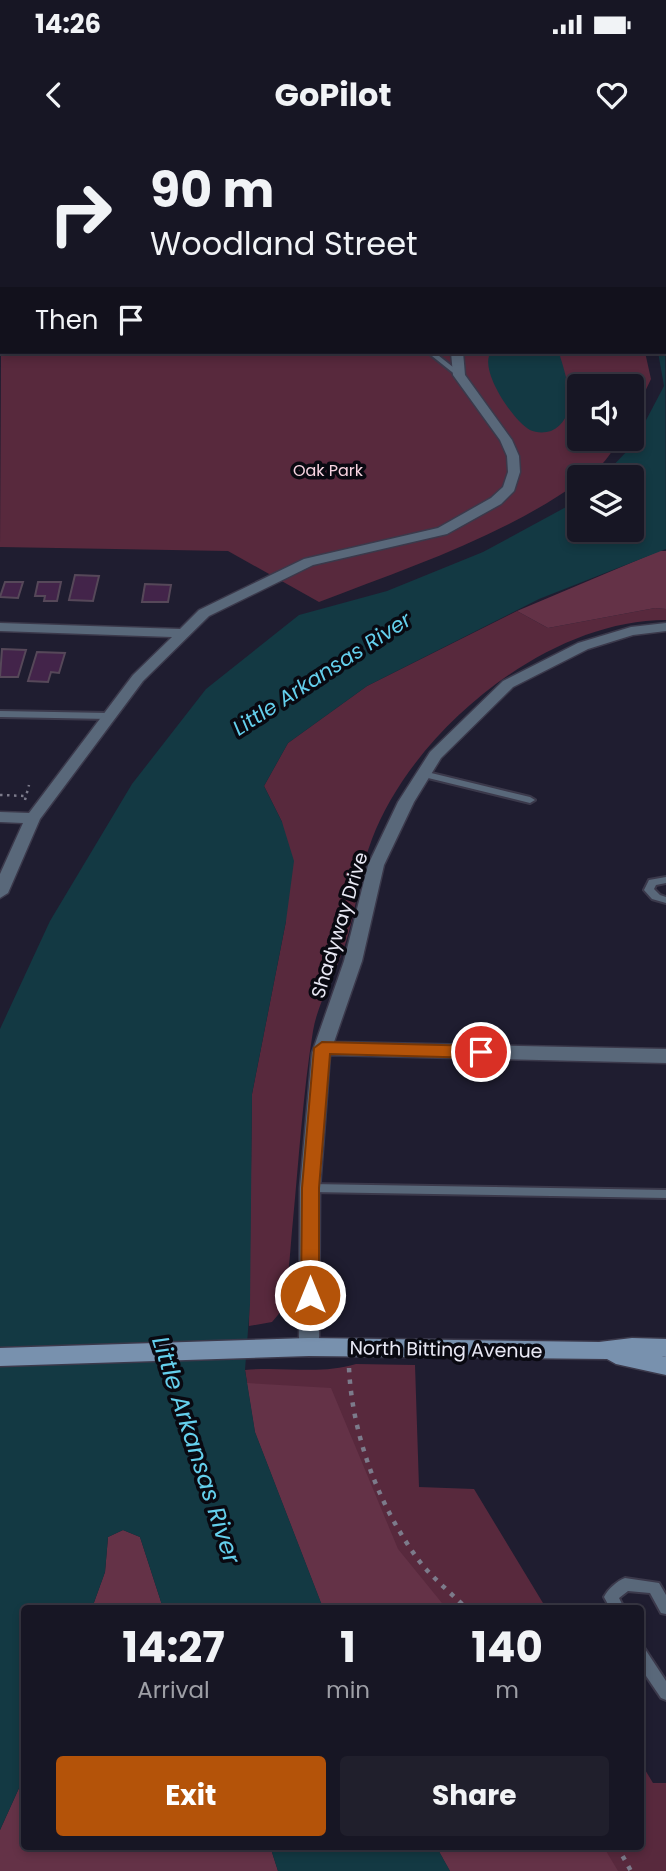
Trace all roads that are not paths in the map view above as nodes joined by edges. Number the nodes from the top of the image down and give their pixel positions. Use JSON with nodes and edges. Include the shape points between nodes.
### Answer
{"nodes":[{"id":1,"x":433,"y":354,"type":"edge"},
{"id":2,"x":457,"y":354,"type":"edge"},
{"id":3,"x":459,"y":375,"type":"junction"},
{"id":4,"x":0,"y":626,"type":"edge"},
{"id":5,"x":666,"y":627,"type":"edge"},
{"id":6,"x":183,"y":633,"type":"junction"},
{"id":7,"x":0,"y":714,"type":"edge"},
{"id":8,"x":109,"y":716,"type":"junction"},
{"id":9,"x":423,"y":774,"type":"junction"},
{"id":10,"x":530,"y":800,"type":"dead end"},
{"id":11,"x":0,"y":817,"type":"edge"},
{"id":12,"x":33,"y":818,"type":"junction"},
{"id":13,"x":666,"y":880,"type":"edge"},
{"id":14,"x":0,"y":893,"type":"edge"},
{"id":15,"x":666,"y":900,"type":"edge"},
{"id":16,"x":322,"y":1048,"type":"junction"},
{"id":17,"x":666,"y":1056,"type":"edge"},
{"id":18,"x":310,"y":1188,"type":"junction"},
{"id":19,"x":666,"y":1194,"type":"edge"},
{"id":20,"x":309,"y":1347,"type":"junction"},
{"id":21,"x":666,"y":1348,"type":"edge"},
{"id":22,"x":598,"y":1351,"type":"junction"},
{"id":23,"x":0,"y":1357,"type":"edge"},
{"id":24,"x":666,"y":1366,"type":"edge"},
{"id":25,"x":615,"y":1605,"type":"edge"},
{"id":26,"x":666,"y":1608,"type":"edge"},
{"id":27,"x":644,"y":1660,"type":"edge"},
{"id":28,"x":666,"y":1693,"type":"edge"}],
"edges":[{"from":1,"to":3,"type":"lane"},
{"from":2,"to":3,"type":"street"},
{"from":3,"to":6,"type":"street","via":[[513,456],[509,488],[496,501],[442,531],[309,562],[204,612]]},
{"from":4,"to":6,"type":"street"},
{"from":5,"to":9,"type":"street","name":"Shadyway Drive","via":[[631,631],[583,646],[508,684],[435,755]]},
{"from":6,"to":8,"type":"street","via":[[138,678]]},
{"from":7,"to":8,"type":"lane"},
{"from":8,"to":12,"type":"street"},
{"from":9,"to":10,"type":"lane"},
{"from":9,"to":16,"type":"street","name":"Shadyway Drive","via":[[376,865],[353,961]]},
{"from":11,"to":12,"type":"street"},
{"from":12,"to":14,"type":"street"},
{"from":13,"to":15,"type":"lane","via":[[652,882],[649,890]]},
{"from":16,"to":17,"type":"street"},
{"from":16,"to":18,"type":"street","name":"Shadyway Drive"},
{"from":18,"to":19,"type":"lane"},
{"from":18,"to":20,"type":"street","name":"Shadyway Drive"},
{"from":20,"to":22,"type":"street","name":"North Bitting Avenue"},
{"from":20,"to":23,"type":"street","name":"North Bitting Avenue"},
{"from":21,"to":22,"type":"street","name":"North Bitting Avenue"},
{"from":22,"to":24,"type":"street","name":"North Bitting Avenue"},
{"from":25,"to":26,"type":"lane","via":[[611,1597],[625,1584],[654,1587]]},
{"from":27,"to":28,"type":"lane"}]}
